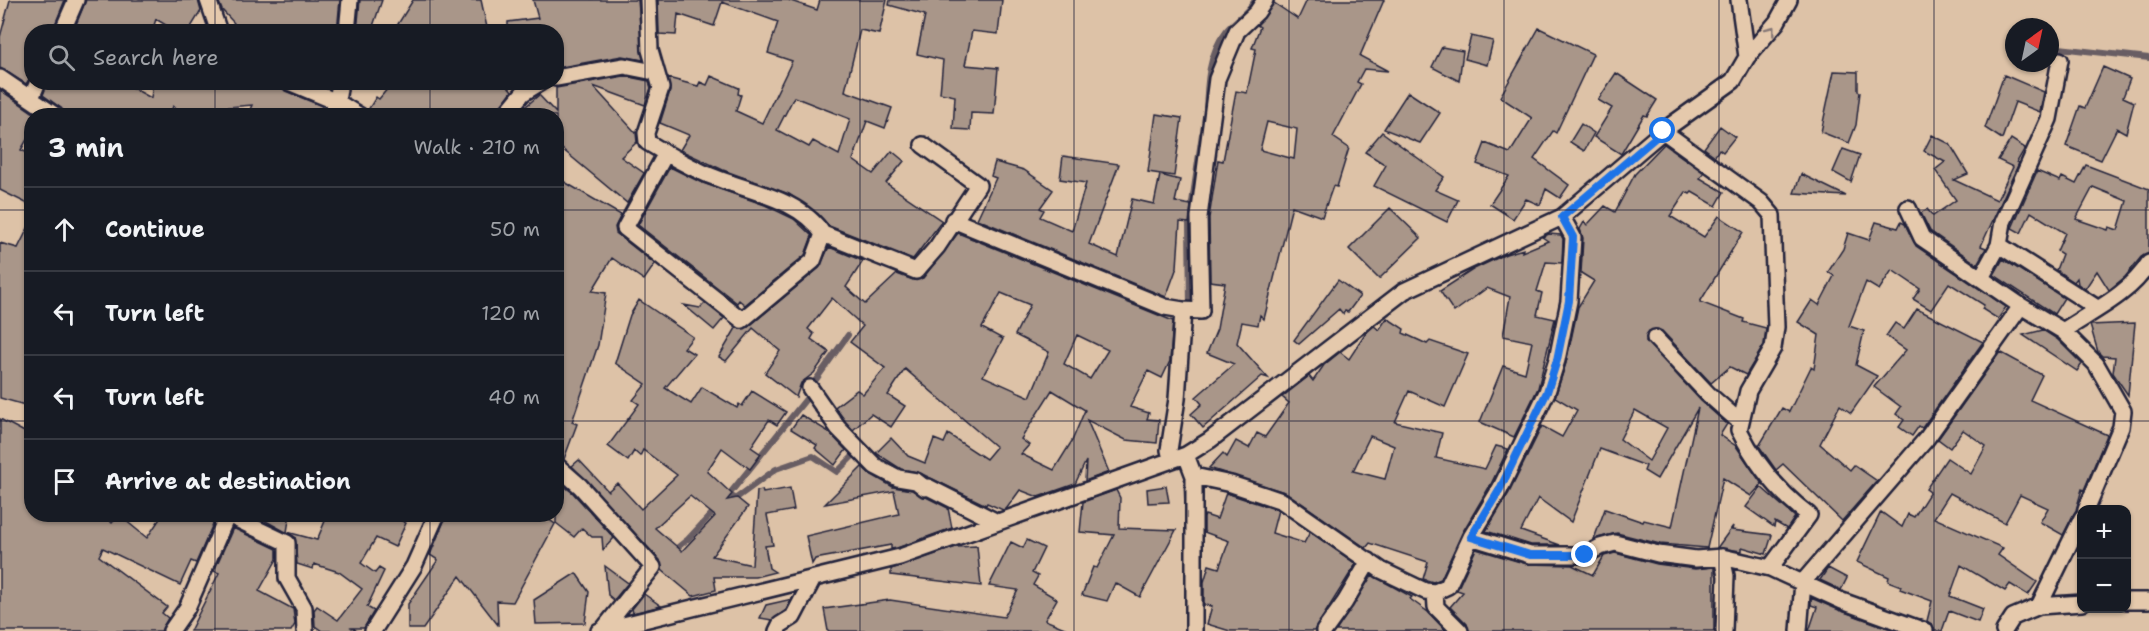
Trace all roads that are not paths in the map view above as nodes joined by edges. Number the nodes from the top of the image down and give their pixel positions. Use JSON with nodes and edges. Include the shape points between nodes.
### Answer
{"nodes":[{"id":1,"x":76,"y":0,"type":"edge"},
{"id":2,"x":208,"y":0,"type":"edge"},
{"id":3,"x":350,"y":0,"type":"edge"},
{"id":4,"x":648,"y":0,"type":"edge"},
{"id":5,"x":1264,"y":0,"type":"edge"},
{"id":6,"x":1739,"y":0,"type":"edge"},
{"id":7,"x":1789,"y":0,"type":"edge"},
{"id":8,"x":66,"y":24,"type":"edge"},
{"id":9,"x":216,"y":24,"type":"edge"},
{"id":10,"x":348,"y":24,"type":"edge"},
{"id":11,"x":1748,"y":57,"type":"junction"},
{"id":12,"x":2060,"y":60,"type":"dead end"},
{"id":13,"x":654,"y":72,"type":"junction"},
{"id":14,"x":564,"y":77,"type":"edge"},
{"id":15,"x":0,"y":78,"type":"edge"},
{"id":16,"x":34,"y":90,"type":"edge"},
{"id":17,"x":302,"y":90,"type":"edge"},
{"id":18,"x":338,"y":90,"type":"edge"},
{"id":19,"x":528,"y":90,"type":"edge"},
{"id":20,"x":31,"y":98,"type":"junction"},
{"id":21,"x":45,"y":108,"type":"edge"},
{"id":22,"x":332,"y":108,"type":"edge"},
{"id":23,"x":334,"y":108,"type":"edge"},
{"id":24,"x":511,"y":108,"type":"edge"},
{"id":25,"x":1663,"y":131,"type":"junction"},
{"id":26,"x":923,"y":145,"type":"dead end"},
{"id":27,"x":666,"y":153,"type":"junction"},
{"id":28,"x":1908,"y":208,"type":"dead end"},
{"id":29,"x":1562,"y":217,"type":"junction"},
{"id":30,"x":953,"y":220,"type":"junction"},
{"id":31,"x":823,"y":234,"type":"junction"},
{"id":32,"x":1999,"y":245,"type":"junction"},
{"id":33,"x":2149,"y":263,"type":"edge"},
{"id":34,"x":1981,"y":278,"type":"junction"},
{"id":35,"x":2022,"y":306,"type":"junction"},
{"id":36,"x":2097,"y":308,"type":"junction"},
{"id":37,"x":1188,"y":310,"type":"junction"},
{"id":38,"x":2063,"y":332,"type":"junction"},
{"id":39,"x":1655,"y":338,"type":"dead end"},
{"id":40,"x":810,"y":388,"type":"dead end"},
{"id":41,"x":1740,"y":422,"type":"junction"},
{"id":42,"x":1178,"y":457,"type":"junction"},
{"id":43,"x":564,"y":472,"type":"edge"},
{"id":44,"x":1194,"y":476,"type":"junction"},
{"id":45,"x":2088,"y":505,"type":"edge"},
{"id":46,"x":225,"y":522,"type":"edge"},
{"id":47,"x":243,"y":522,"type":"edge"},
{"id":48,"x":433,"y":522,"type":"edge"},
{"id":49,"x":997,"y":522,"type":"junction"},
{"id":50,"x":2077,"y":528,"type":"edge"},
{"id":51,"x":1471,"y":537,"type":"junction"},
{"id":52,"x":1722,"y":557,"type":"junction"},
{"id":53,"x":1369,"y":561,"type":"junction"},
{"id":54,"x":1770,"y":568,"type":"junction"},
{"id":55,"x":813,"y":579,"type":"junction"},
{"id":56,"x":1803,"y":582,"type":"junction"},
{"id":57,"x":1436,"y":592,"type":"junction"},
{"id":58,"x":2131,"y":601,"type":"edge"},
{"id":59,"x":2149,"y":601,"type":"edge"},
{"id":60,"x":2077,"y":603,"type":"edge"},
{"id":61,"x":2039,"y":606,"type":"junction"},
{"id":62,"x":171,"y":631,"type":"edge"},
{"id":63,"x":304,"y":631,"type":"edge"},
{"id":64,"x":373,"y":631,"type":"edge"},
{"id":65,"x":601,"y":631,"type":"edge"},
{"id":66,"x":777,"y":631,"type":"edge"},
{"id":67,"x":1194,"y":631,"type":"edge"},
{"id":68,"x":1324,"y":631,"type":"edge"},
{"id":69,"x":1460,"y":631,"type":"edge"},
{"id":70,"x":1724,"y":631,"type":"edge"},
{"id":71,"x":1799,"y":631,"type":"edge"},
{"id":72,"x":1925,"y":631,"type":"edge"},
{"id":73,"x":2004,"y":631,"type":"edge"}],
"edges":[{"from":1,"to":8,"type":"street"},
{"from":2,"to":9,"type":"street"},
{"from":3,"to":10,"type":"street"},
{"from":4,"to":13,"type":"street"},
{"from":5,"to":37,"type":"street","via":[[1237,31],[1217,79],[1199,216],[1201,311]]},
{"from":6,"to":11,"type":"street"},
{"from":11,"to":7,"type":"street","one_way":true,"via":[[1777,22]]},
{"from":11,"to":25,"type":"street","via":[[1732,81]]},
{"from":12,"to":32,"type":"street","via":[[2049,119],[2003,222]]},
{"from":13,"to":14,"type":"street","via":[[624,66]]},
{"from":13,"to":27,"type":"street","via":[[660,88],[646,133],[647,142]]},
{"from":15,"to":20,"type":"street"},
{"from":16,"to":20,"type":"street"},
{"from":17,"to":22,"type":"street"},
{"from":18,"to":23,"type":"street"},
{"from":19,"to":24,"type":"street"},
{"from":20,"to":21,"type":"street"},
{"from":25,"to":29,"type":"street"},
{"from":25,"to":41,"type":"street","via":[[1761,202],[1772,215],[1776,305],[1773,348],[1748,391]]},
{"from":26,"to":30,"type":"street","via":[[978,185]]},
{"from":27,"to":31,"type":"street","via":[[705,174],[777,199]]},
{"from":27,"to":31,"type":"street","via":[[625,228],[742,320],[813,261]]},
{"from":28,"to":34,"type":"street","via":[[1922,238]]},
{"from":29,"to":42,"type":"street","via":[[1404,291],[1210,440]]},
{"from":29,"to":51,"type":"street","via":[[1573,237],[1569,301],[1557,360],[1547,392],[1500,489]]},
{"from":30,"to":31,"type":"street","via":[[916,271]]},
{"from":30,"to":37,"type":"street","via":[[1165,307]]},
{"from":32,"to":34,"type":"street"},
{"from":32,"to":36,"type":"street"},
{"from":33,"to":36,"type":"street","via":[[2139,279]]},
{"from":34,"to":35,"type":"street"},
{"from":35,"to":38,"type":"street"},
{"from":35,"to":56,"type":"street","via":[[1928,438]]},
{"from":36,"to":38,"type":"street"},
{"from":37,"to":42,"type":"street","via":[[1169,450]]},
{"from":38,"to":45,"type":"street","via":[[2096,364],[2123,411],[2121,427]]},
{"from":39,"to":41,"type":"street"},
{"from":40,"to":49,"type":"street","via":[[838,428],[875,466],[898,478],[916,481]]},
{"from":41,"to":54,"type":"street","via":[[1739,430],[1752,455],[1786,498],[1809,515]]},
{"from":42,"to":44,"type":"street"},
{"from":42,"to":49,"type":"street"},
{"from":43,"to":65,"type":"street","via":[[653,567]]},
{"from":44,"to":53,"type":"street","via":[[1282,501]]},
{"from":44,"to":67,"type":"street"},
{"from":46,"to":62,"type":"street","via":[[187,608]]},
{"from":47,"to":63,"type":"street","via":[[287,543],[287,578],[304,608]]},
{"from":48,"to":64,"type":"street","via":[[414,566]]},
{"from":49,"to":55,"type":"street","via":[[900,557]]},
{"from":50,"to":61,"type":"street"},
{"from":51,"to":52,"type":"street","via":[[1530,555],[1585,555],[1615,543],[1677,557]]},
{"from":51,"to":57,"type":"street","via":[[1448,586]]},
{"from":52,"to":54,"type":"street"},
{"from":52,"to":70,"type":"street","via":[[1726,576]]},
{"from":53,"to":57,"type":"street","via":[[1425,591]]},
{"from":53,"to":68,"type":"street"},
{"from":54,"to":56,"type":"street"},
{"from":55,"to":65,"type":"street"},
{"from":55,"to":66,"type":"street","via":[[794,618]]},
{"from":56,"to":71,"type":"street"},
{"from":56,"to":72,"type":"street","via":[[1842,601]]},
{"from":57,"to":69,"type":"street","via":[[1436,607]]},
{"from":58,"to":59,"type":"street"},
{"from":60,"to":61,"type":"street"},
{"from":61,"to":73,"type":"street","via":[[2013,617]]}]}
